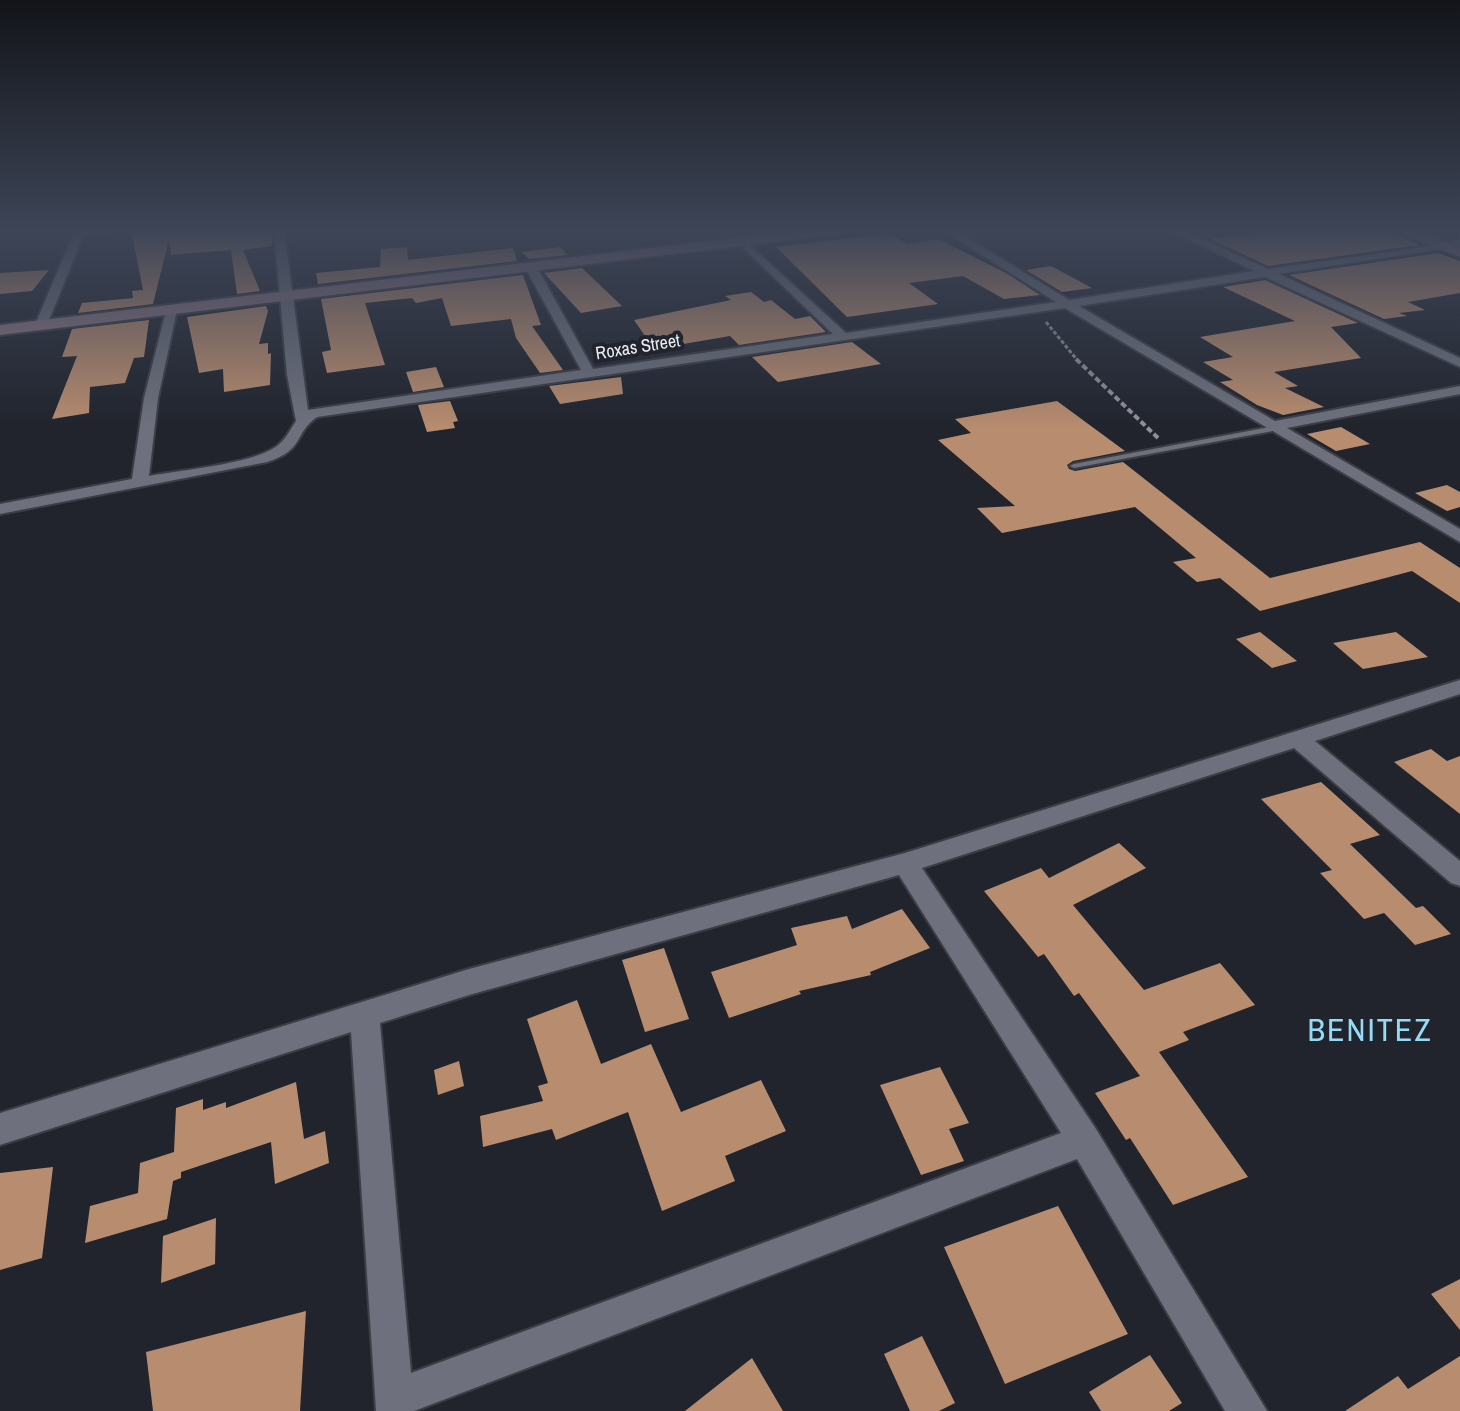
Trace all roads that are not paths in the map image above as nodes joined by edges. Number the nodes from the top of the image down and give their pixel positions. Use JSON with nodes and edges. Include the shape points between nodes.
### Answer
{"nodes":[{"id":1,"x":53,"y":296,"type":"edge"},
{"id":2,"x":295,"y":296,"type":"edge"},
{"id":3,"x":547,"y":296,"type":"edge"},
{"id":4,"x":800,"y":296,"type":"edge"},
{"id":5,"x":1054,"y":296,"type":"edge"},
{"id":6,"x":1112,"y":296,"type":"edge"},
{"id":7,"x":1315,"y":296,"type":"edge"},
{"id":8,"x":286,"y":297,"type":"junction"},
{"id":9,"x":1066,"y":303,"type":"junction"},
{"id":10,"x":171,"y":310,"type":"junction"},
{"id":11,"x":41,"y":325,"type":"junction"},
{"id":12,"x":0,"y":330,"type":"edge"},
{"id":13,"x":841,"y":335,"type":"junction"},
{"id":14,"x":1460,"y":363,"type":"edge"},
{"id":15,"x":589,"y":373,"type":"junction"},
{"id":16,"x":1460,"y":390,"type":"edge"},
{"id":17,"x":302,"y":419,"type":"junction"},
{"id":18,"x":1274,"y":427,"type":"junction"},
{"id":19,"x":1074,"y":466,"type":"dead end"},
{"id":20,"x":140,"y":483,"type":"junction"},
{"id":21,"x":0,"y":509,"type":"edge"},
{"id":22,"x":1460,"y":537,"type":"edge"},
{"id":23,"x":1460,"y":687,"type":"edge"},
{"id":24,"x":1298,"y":739,"type":"junction"},
{"id":25,"x":905,"y":863,"type":"junction"},
{"id":26,"x":1460,"y":876,"type":"edge"},
{"id":27,"x":365,"y":1015,"type":"junction"},
{"id":28,"x":0,"y":1129,"type":"edge"},
{"id":29,"x":1084,"y":1140,"type":"junction"},
{"id":30,"x":394,"y":1405,"type":"edge"},
{"id":31,"x":1247,"y":1411,"type":"edge"}],
"edges":[{"from":1,"to":11,"type":"street"},
{"from":2,"to":8,"type":"main road"},
{"from":3,"to":15,"type":"street"},
{"from":4,"to":13,"type":"street"},
{"from":5,"to":9,"type":"street"},
{"from":6,"to":9,"type":"street","name":"Roxas Street"},
{"from":7,"to":14,"type":"street"},
{"from":8,"to":10,"type":"main road"},
{"from":8,"to":17,"type":"street"},
{"from":9,"to":13,"type":"street","name":"Roxas Street"},
{"from":9,"to":18,"type":"street"},
{"from":10,"to":11,"type":"main road"},
{"from":10,"to":20,"type":"street","via":[[151,398]]},
{"from":11,"to":12,"type":"main road"},
{"from":13,"to":15,"type":"street","name":"Roxas Street"},
{"from":15,"to":17,"type":"street","name":"Roxas Street","via":[[313,413]]},
{"from":16,"to":18,"type":"street"},
{"from":17,"to":20,"type":"street","via":[[291,442],[276,454]]},
{"from":18,"to":19,"type":"lane"},
{"from":18,"to":22,"type":"street"},
{"from":20,"to":21,"type":"street"},
{"from":23,"to":24,"type":"street"},
{"from":24,"to":25,"type":"street"},
{"from":24,"to":26,"type":"street"},
{"from":25,"to":27,"type":"street"},
{"from":25,"to":29,"type":"street"},
{"from":27,"to":28,"type":"street"},
{"from":27,"to":30,"type":"street"},
{"from":29,"to":30,"type":"street"},
{"from":29,"to":31,"type":"street"}]}
